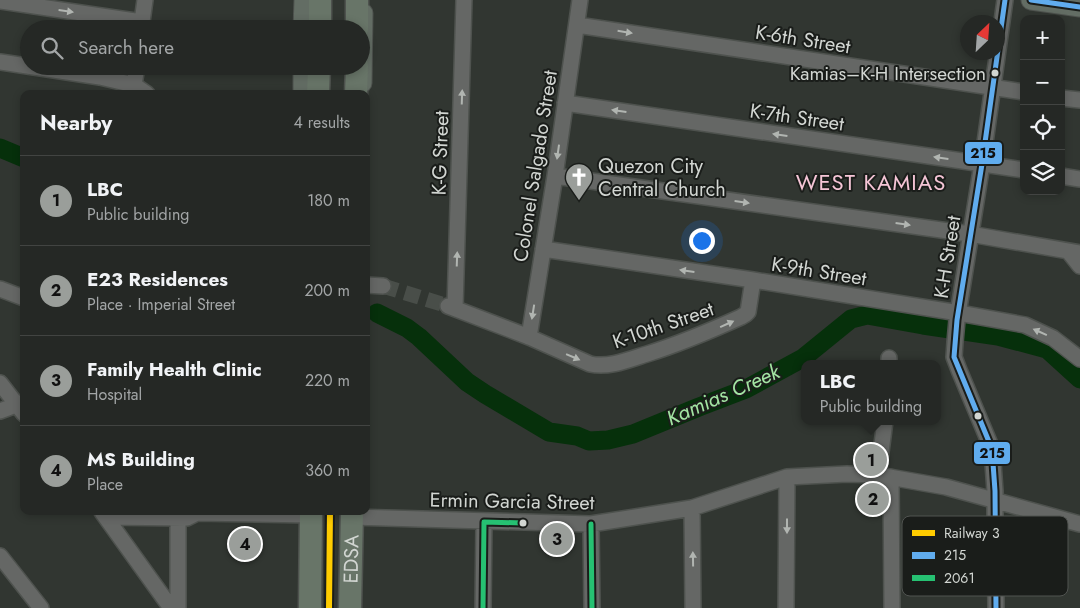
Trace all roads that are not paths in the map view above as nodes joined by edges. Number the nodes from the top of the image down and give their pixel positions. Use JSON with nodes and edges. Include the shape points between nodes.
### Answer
{"nodes":[{"id":1,"x":145,"y":0,"type":"edge"},
{"id":2,"x":304,"y":0,"type":"edge"},
{"id":3,"x":320,"y":0,"type":"edge"},
{"id":4,"x":357,"y":0,"type":"edge"},
{"id":5,"x":363,"y":0,"type":"edge"},
{"id":6,"x":464,"y":0,"type":"edge"},
{"id":7,"x":580,"y":0,"type":"edge"},
{"id":8,"x":1006,"y":0,"type":"edge"},
{"id":9,"x":1031,"y":0,"type":"edge"},
{"id":10,"x":0,"y":1,"type":"edge"},
{"id":11,"x":1080,"y":7,"type":"edge"},
{"id":12,"x":112,"y":20,"type":"edge"},
{"id":13,"x":143,"y":20,"type":"edge"},
{"id":14,"x":304,"y":20,"type":"edge"},
{"id":15,"x":320,"y":20,"type":"edge"},
{"id":16,"x":357,"y":20,"type":"edge"},
{"id":17,"x":363,"y":20,"type":"edge"},
{"id":18,"x":577,"y":25,"type":"junction"},
{"id":19,"x":0,"y":62,"type":"edge"},
{"id":20,"x":20,"y":65,"type":"edge"},
{"id":21,"x":87,"y":75,"type":"edge"},
{"id":22,"x":136,"y":75,"type":"edge"},
{"id":23,"x":303,"y":75,"type":"edge"},
{"id":24,"x":319,"y":75,"type":"edge"},
{"id":25,"x":356,"y":75,"type":"edge"},
{"id":26,"x":362,"y":75,"type":"edge"},
{"id":27,"x":134,"y":85,"type":"junction"},
{"id":28,"x":993,"y":88,"type":"junction"},
{"id":29,"x":141,"y":90,"type":"edge"},
{"id":30,"x":303,"y":90,"type":"edge"},
{"id":31,"x":318,"y":90,"type":"edge"},
{"id":32,"x":356,"y":90,"type":"edge"},
{"id":33,"x":362,"y":90,"type":"edge"},
{"id":34,"x":1020,"y":91,"type":"edge"},
{"id":35,"x":1065,"y":98,"type":"edge"},
{"id":36,"x":1080,"y":100,"type":"edge"},
{"id":37,"x":565,"y":103,"type":"junction"},
{"id":38,"x":982,"y":164,"type":"junction"},
{"id":39,"x":1020,"y":169,"type":"edge"},
{"id":40,"x":555,"y":176,"type":"junction"},
{"id":41,"x":1065,"y":177,"type":"edge"},
{"id":42,"x":1080,"y":179,"type":"edge"},
{"id":43,"x":970,"y":234,"type":"junction"},
{"id":44,"x":543,"y":250,"type":"junction"},
{"id":45,"x":1074,"y":253,"type":"edge"},
{"id":46,"x":1080,"y":266,"type":"edge"},
{"id":47,"x":753,"y":280,"type":"junction"},
{"id":48,"x":370,"y":286,"type":"edge"},
{"id":49,"x":383,"y":286,"type":"tunnel mouth"},
{"id":50,"x":0,"y":289,"type":"edge"},
{"id":51,"x":20,"y":296,"type":"edge"},
{"id":52,"x":452,"y":307,"type":"joint"},
{"id":53,"x":958,"y":316,"type":"junction"},
{"id":54,"x":529,"y":337,"type":"junction"},
{"id":55,"x":1080,"y":359,"type":"edge"},
{"id":56,"x":0,"y":383,"type":"edge"},
{"id":57,"x":20,"y":406,"type":"edge"},
{"id":58,"x":20,"y":407,"type":"edge"},
{"id":59,"x":0,"y":411,"type":"edge"},
{"id":60,"x":885,"y":425,"type":"edge"},
{"id":61,"x":885,"y":476,"type":"junction"},
{"id":62,"x":787,"y":477,"type":"junction"},
{"id":63,"x":995,"y":501,"type":"junction"},
{"id":64,"x":692,"y":508,"type":"junction"},
{"id":65,"x":105,"y":515,"type":"edge"},
{"id":66,"x":124,"y":515,"type":"edge"},
{"id":67,"x":191,"y":515,"type":"edge"},
{"id":68,"x":254,"y":515,"type":"edge"},
{"id":69,"x":352,"y":515,"type":"edge"},
{"id":70,"x":368,"y":515,"type":"edge"},
{"id":71,"x":995,"y":516,"type":"edge"},
{"id":72,"x":1050,"y":516,"type":"edge"},
{"id":73,"x":311,"y":517,"type":"edge"},
{"id":74,"x":183,"y":518,"type":"junction"},
{"id":75,"x":484,"y":522,"type":"junction"},
{"id":76,"x":591,"y":524,"type":"junction"},
{"id":77,"x":0,"y":556,"type":"edge"},
{"id":78,"x":41,"y":608,"type":"edge"},
{"id":79,"x":171,"y":608,"type":"edge"},
{"id":80,"x":178,"y":608,"type":"edge"},
{"id":81,"x":310,"y":608,"type":"edge"},
{"id":82,"x":350,"y":608,"type":"edge"},
{"id":83,"x":483,"y":608,"type":"edge"},
{"id":84,"x":592,"y":608,"type":"edge"},
{"id":85,"x":693,"y":608,"type":"edge"},
{"id":86,"x":786,"y":608,"type":"edge"},
{"id":87,"x":892,"y":608,"type":"edge"}],
"edges":[{"from":1,"to":13,"type":"street"},
{"from":2,"to":14,"type":"main road"},
{"from":3,"to":15,"type":"highway"},
{"from":4,"to":16,"type":"highway"},
{"from":5,"to":17,"type":"main road"},
{"from":52,"to":6,"type":"street","name":"K-G Street","one_way":true},
{"from":7,"to":18,"type":"street","name":"Colonel Salgado Street"},
{"from":8,"to":28,"type":"street","name":"K-H Street"},
{"from":9,"to":11,"type":"main road"},
{"from":10,"to":12,"type":"street","one_way":true},
{"from":18,"to":28,"type":"street","name":"K-6th Street","one_way":true},
{"from":18,"to":37,"type":"street","name":"Colonel Salgado Street"},
{"from":19,"to":20,"type":"street"},
{"from":21,"to":27,"type":"street"},
{"from":22,"to":27,"type":"street"},
{"from":23,"to":30,"type":"main road"},
{"from":24,"to":31,"type":"highway"},
{"from":25,"to":32,"type":"highway"},
{"from":26,"to":33,"type":"main road"},
{"from":27,"to":29,"type":"street"},
{"from":28,"to":34,"type":"street","name":"K-6th Street"},
{"from":28,"to":38,"type":"street","name":"K-H Street"},
{"from":35,"to":36,"type":"street"},
{"from":38,"to":37,"type":"street","name":"K-7th Street","one_way":true},
{"from":37,"to":40,"type":"street","name":"Colonel Salgado Street","one_way":true},
{"from":38,"to":39,"type":"street","name":"K-7th Street"},
{"from":38,"to":43,"type":"street","name":"K-H Street"},
{"from":40,"to":43,"type":"street","one_way":true},
{"from":40,"to":44,"type":"street","name":"Colonel Salgado Street"},
{"from":41,"to":42,"type":"street"},
{"from":43,"to":45,"type":"street"},
{"from":43,"to":53,"type":"street","name":"K-H Street"},
{"from":47,"to":44,"type":"street","name":"K-9th Street","one_way":true},
{"from":44,"to":54,"type":"street","name":"Colonel Salgado Street","one_way":true},
{"from":45,"to":46,"type":"street"},
{"from":47,"to":53,"type":"street","name":"K-9th Street"},
{"from":54,"to":47,"type":"street","name":"K-10th Street","one_way":true,"via":[[590,364],[621,363],[702,335],[746,314]]},
{"from":48,"to":49,"type":"street"},
{"from":50,"to":51,"type":"street"},
{"from":52,"to":54,"type":"street","name":"K-10th Street"},
{"from":55,"to":53,"type":"street","name":"K-9th Street","one_way":true,"via":[[1053,338],[1025,326]]},
{"from":53,"to":63,"type":"street","name":"K-H Street","via":[[954,356],[992,449]]},
{"from":56,"to":57,"type":"street"},
{"from":58,"to":59,"type":"street"},
{"from":60,"to":61,"type":"street"},
{"from":61,"to":62,"type":"street","name":"Ermin Garcia Street","via":[[835,474]]},
{"from":61,"to":63,"type":"street","name":"Ermin Garcia Street","via":[[946,487]]},
{"from":61,"to":87,"type":"street"},
{"from":62,"to":64,"type":"street","name":"Ermin Garcia Street"},
{"from":62,"to":86,"type":"street","one_way":true},
{"from":63,"to":71,"type":"street","name":"K-H Street"},
{"from":63,"to":72,"type":"street","name":"Ermin Garcia Street"},
{"from":64,"to":76,"type":"street","name":"Ermin Garcia Street"},
{"from":85,"to":64,"type":"street","one_way":true},
{"from":65,"to":79,"type":"street"},
{"from":66,"to":74,"type":"street"},
{"from":67,"to":74,"type":"street"},
{"from":68,"to":73,"type":"street"},
{"from":69,"to":82,"type":"highway","name":"EDSA"},
{"from":70,"to":75,"type":"street","name":"Ermin Garcia Street"},
{"from":73,"to":81,"type":"highway","name":"EDSA"},
{"from":74,"to":80,"type":"street"},
{"from":75,"to":76,"type":"street","name":"Ermin Garcia Street"},
{"from":75,"to":83,"type":"street"},
{"from":76,"to":84,"type":"street"},
{"from":77,"to":78,"type":"street"}]}
